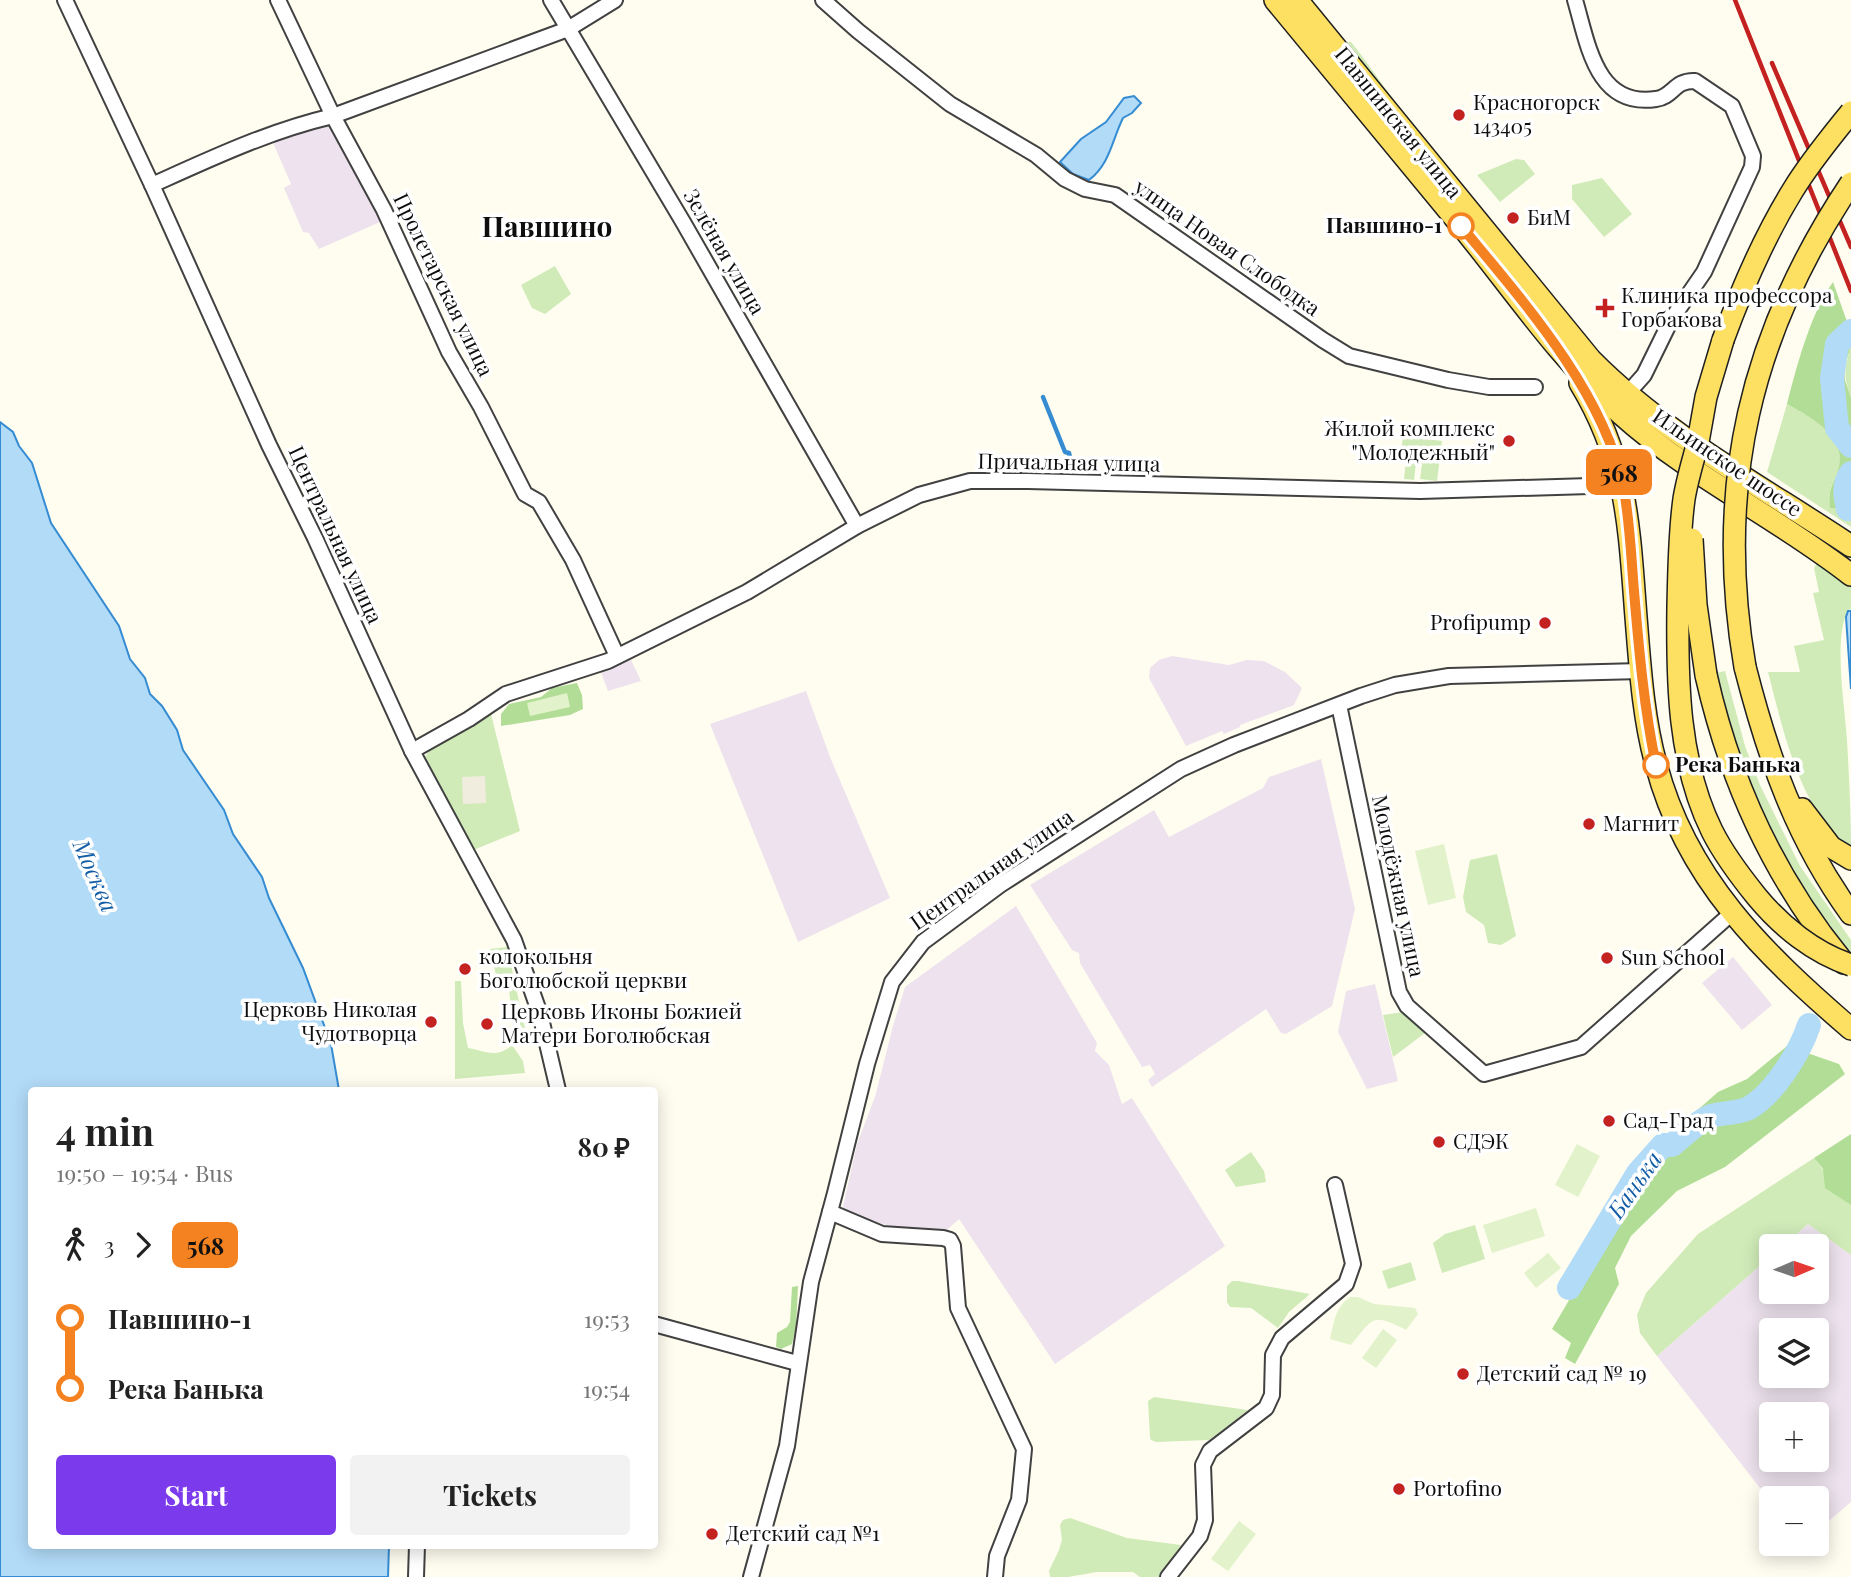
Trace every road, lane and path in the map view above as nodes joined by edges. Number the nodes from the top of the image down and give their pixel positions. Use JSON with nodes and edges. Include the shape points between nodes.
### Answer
{"nodes":[{"id":1,"x":65,"y":0,"type":"edge"},
{"id":2,"x":278,"y":0,"type":"edge"},
{"id":3,"x":551,"y":0,"type":"edge"},
{"id":4,"x":615,"y":0,"type":"edge"},
{"id":5,"x":823,"y":0,"type":"edge"},
{"id":6,"x":1275,"y":0,"type":"edge"},
{"id":7,"x":1297,"y":0,"type":"edge"},
{"id":8,"x":1575,"y":0,"type":"edge"},
{"id":9,"x":568,"y":29,"type":"junction"},
{"id":10,"x":1851,"y":112,"type":"edge"},
{"id":11,"x":333,"y":116,"type":"junction"},
{"id":12,"x":1851,"y":183,"type":"edge"},
{"id":13,"x":152,"y":185,"type":"junction"},
{"id":14,"x":1562,"y":354,"type":"junction"},
{"id":15,"x":1606,"y":375,"type":"joint"},
{"id":16,"x":1535,"y":387,"type":"dead end"},
{"id":17,"x":1627,"y":394,"type":"junction"},
{"id":18,"x":1698,"y":442,"type":"junction"},
{"id":19,"x":1623,"y":485,"type":"junction"},
{"id":20,"x":857,"y":526,"type":"junction"},
{"id":21,"x":1851,"y":546,"type":"edge"},
{"id":22,"x":1851,"y":575,"type":"edge"},
{"id":23,"x":617,"y":656,"type":"junction"},
{"id":24,"x":1641,"y":671,"type":"junction"},
{"id":25,"x":1339,"y":705,"type":"junction"},
{"id":26,"x":412,"y":751,"type":"junction"},
{"id":27,"x":1779,"y":776,"type":"junction"},
{"id":28,"x":1851,"y":859,"type":"edge"},
{"id":29,"x":1732,"y":913,"type":"junction"},
{"id":30,"x":1851,"y":914,"type":"edge"},
{"id":31,"x":1851,"y":965,"type":"edge"},
{"id":32,"x":1851,"y":972,"type":"edge"},
{"id":33,"x":1851,"y":1029,"type":"edge"},
{"id":34,"x":557,"y":1087,"type":"edge"},
{"id":35,"x":1335,"y":1185,"type":"dead end"},
{"id":36,"x":830,"y":1212,"type":"junction"},
{"id":37,"x":658,"y":1325,"type":"edge"},
{"id":38,"x":797,"y":1363,"type":"junction"},
{"id":39,"x":417,"y":1549,"type":"edge"},
{"id":40,"x":416,"y":1577,"type":"edge"},
{"id":41,"x":751,"y":1577,"type":"edge"},
{"id":42,"x":995,"y":1577,"type":"edge"},
{"id":43,"x":1168,"y":1577,"type":"edge"}],
"edges":[{"from":1,"to":13,"type":"street","name":"Центральная улица"},
{"from":2,"to":11,"type":"street","name":"Пролетарская улица"},
{"from":3,"to":9,"type":"street","name":"Зелёная улица"},
{"from":4,"to":9,"type":"street"},
{"from":5,"to":16,"type":"street","name":"улица Новая Слободка","via":[[950,104],[1036,155],[1065,179],[1115,195],[1349,356],[1472,385]]},
{"from":6,"to":14,"type":"main road","name":"Павшинская улица"},
{"from":7,"to":15,"type":"main road","name":"Павшинская улица"},
{"from":8,"to":17,"type":"street","via":[[1596,68],[1618,94],[1656,99],[1679,83],[1695,81],[1732,106],[1753,156],[1704,272],[1671,320],[1644,375]]},
{"from":9,"to":11,"type":"street"},
{"from":9,"to":20,"type":"street","name":"Зелёная улица"},
{"from":10,"to":18,"type":"main road","bridge":true,"via":[[1794,188],[1755,260],[1723,340]]},
{"from":11,"to":13,"type":"street","via":[[249,141]]},
{"from":11,"to":23,"type":"street","name":"Пролетарская улица","via":[[384,210],[449,352],[525,494],[539,502],[573,560]]},
{"from":12,"to":27,"type":"main road","bridge":true,"via":[[1811,246],[1768,342],[1740,456],[1736,600],[1745,667]]},
{"from":13,"to":26,"type":"street","name":"Центральная улица"},
{"from":14,"to":19,"type":"main road","via":[[1603,426]]},
{"from":14,"to":22,"type":"main road","via":[[1667,453]]},
{"from":15,"to":17,"type":"main road","name":"Ильинское шоссе"},
{"from":17,"to":21,"type":"main road","name":"Ильинское шоссе","via":[[1680,435]]},
{"from":18,"to":31,"type":"main road","bridge":true,"via":[[1679,551],[1678,632],[1685,748],[1696,790],[1734,869],[1770,913],[1810,944]]},
{"from":18,"to":32,"type":"main road","bridge":true,"via":[[1692,540],[1696,605],[1706,675],[1727,752],[1741,794],[1799,905]]},
{"from":19,"to":20,"type":"street","name":"Причальная улица","via":[[1420,491],[970,481],[919,495]]},
{"from":19,"to":24,"type":"main road"},
{"from":20,"to":23,"type":"street","name":"Причальная улица","via":[[747,592]]},
{"from":23,"to":26,"type":"street","name":"Причальная улица","via":[[506,694]]},
{"from":24,"to":25,"type":"street","name":"Центральная улица","via":[[1449,676],[1395,685]]},
{"from":24,"to":29,"type":"main road","via":[[1656,765],[1674,816],[1698,866]]},
{"from":25,"to":29,"type":"street","name":"Молодёжная улица","via":[[1399,992],[1407,1006],[1484,1074],[1581,1047]]},
{"from":25,"to":36,"type":"street","name":"Центральная улица","via":[[1181,769],[1000,885],[923,942],[902,966],[888,995]]},
{"from":26,"to":34,"type":"street","name":"Центральная улица","via":[[514,940],[540,1014]]},
{"from":27,"to":28,"type":"main road","via":[[1819,835]]},
{"from":27,"to":30,"type":"main road","via":[[1807,845]]},
{"from":29,"to":33,"type":"main road","via":[[1772,958]]},
{"from":35,"to":43,"type":"street","via":[[1353,1264],[1346,1284],[1282,1338],[1273,1355],[1272,1395],[1266,1408],[1210,1451],[1203,1465],[1205,1520],[1200,1536]]},
{"from":36,"to":38,"type":"street","name":"Центральная улица","via":[[811,1282]]},
{"from":36,"to":42,"type":"street","via":[[882,1234],[943,1238],[953,1246],[958,1308],[1024,1449],[1019,1500],[997,1556]]},
{"from":37,"to":38,"type":"street"},
{"from":38,"to":41,"type":"street","name":"Центральная улица","via":[[787,1446]]},
{"from":39,"to":40,"type":"street"}]}
